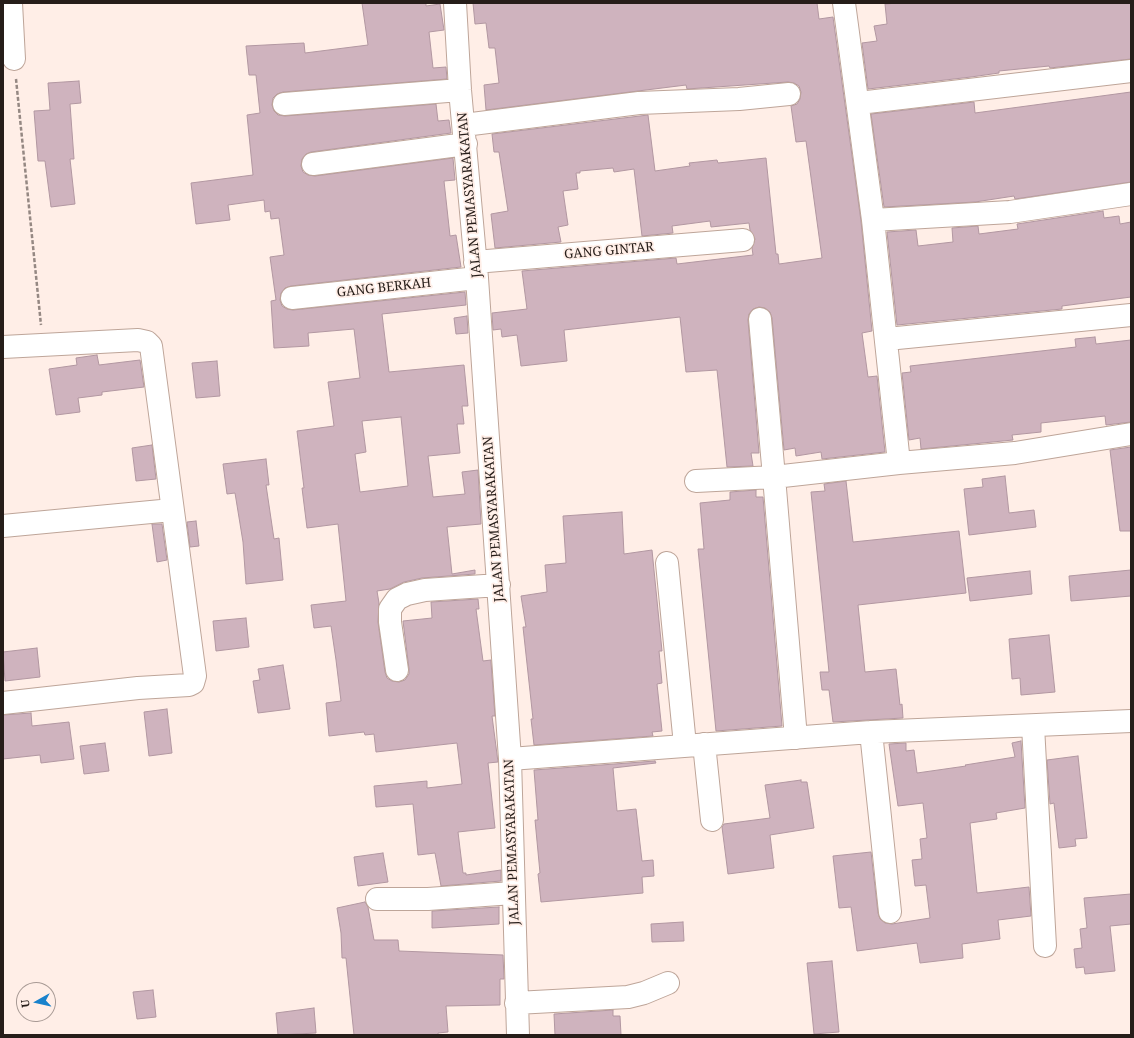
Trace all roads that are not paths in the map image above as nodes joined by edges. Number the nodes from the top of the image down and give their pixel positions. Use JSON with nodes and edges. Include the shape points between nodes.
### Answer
{"nodes":[{"id":1,"x":11,"y":3,"type":"edge"},
{"id":2,"x":455,"y":3,"type":"edge"},
{"id":3,"x":844,"y":3,"type":"edge"},
{"id":4,"x":14,"y":59,"type":"road end"},
{"id":5,"x":1131,"y":72,"type":"edge"},
{"id":6,"x":460,"y":90,"type":"junction"},
{"id":7,"x":789,"y":94,"type":"dead end"},
{"id":8,"x":859,"y":103,"type":"junction"},
{"id":9,"x":284,"y":104,"type":"dead end"},
{"id":10,"x":465,"y":135,"type":"junction"},
{"id":11,"x":313,"y":164,"type":"dead end"},
{"id":12,"x":1131,"y":194,"type":"edge"},
{"id":13,"x":873,"y":220,"type":"junction"},
{"id":14,"x":743,"y":240,"type":"dead end"},
{"id":15,"x":476,"y":270,"type":"junction"},
{"id":16,"x":292,"y":298,"type":"dead end"},
{"id":17,"x":1131,"y":315,"type":"edge"},
{"id":18,"x":760,"y":320,"type":"dead end"},
{"id":19,"x":887,"y":339,"type":"junction"},
{"id":20,"x":3,"y":348,"type":"edge"},
{"id":21,"x":1131,"y":434,"type":"edge"},
{"id":22,"x":899,"y":463,"type":"junction"},
{"id":23,"x":774,"y":477,"type":"junction"},
{"id":24,"x":696,"y":481,"type":"dead end"},
{"id":25,"x":172,"y":510,"type":"junction"},
{"id":26,"x":3,"y":526,"type":"edge"},
{"id":27,"x":667,"y":563,"type":"dead end"},
{"id":28,"x":498,"y":585,"type":"junction"},
{"id":29,"x":397,"y":670,"type":"dead end"},
{"id":30,"x":3,"y":703,"type":"edge"},
{"id":31,"x":1131,"y":721,"type":"edge"},
{"id":32,"x":1033,"y":726,"type":"junction"},
{"id":33,"x":871,"y":732,"type":"junction"},
{"id":34,"x":796,"y":738,"type":"junction"},
{"id":35,"x":695,"y":744,"type":"junction"},
{"id":36,"x":510,"y":759,"type":"junction"},
{"id":37,"x":712,"y":820,"type":"dead end"},
{"id":38,"x":513,"y":893,"type":"junction"},
{"id":39,"x":377,"y":899,"type":"dead end"},
{"id":40,"x":890,"y":912,"type":"dead end"},
{"id":41,"x":1045,"y":946,"type":"dead end"},
{"id":42,"x":668,"y":983,"type":"dead end"},
{"id":43,"x":516,"y":1003,"type":"junction"},
{"id":44,"x":518,"y":1035,"type":"edge"}],
"edges":[{"from":1,"to":4,"type":"street"},
{"from":2,"to":6,"type":"street","name":"JALAN PEMASYARAKATAN"},
{"from":3,"to":8,"type":"street"},
{"from":5,"to":8,"type":"street"},
{"from":6,"to":9,"type":"street"},
{"from":6,"to":10,"type":"street","name":"JALAN PEMASYARAKATAN"},
{"from":7,"to":10,"type":"street","via":[[639,103]]},
{"from":8,"to":13,"type":"street"},
{"from":10,"to":11,"type":"street"},
{"from":10,"to":15,"type":"street","name":"JALAN PEMASYARAKATAN"},
{"from":12,"to":13,"type":"street","via":[[1010,212]]},
{"from":13,"to":19,"type":"street"},
{"from":14,"to":15,"type":"street","name":"GANG GINTAR"},
{"from":15,"to":16,"type":"street","name":"GANG BERKAH"},
{"from":15,"to":28,"type":"street","name":"JALAN PEMASYARAKATAN"},
{"from":17,"to":19,"type":"street"},
{"from":18,"to":23,"type":"street"},
{"from":19,"to":22,"type":"street"},
{"from":20,"to":25,"type":"street","via":[[138,340],[147,342],[151,346]]},
{"from":21,"to":22,"type":"street","via":[[1015,453]]},
{"from":22,"to":23,"type":"street"},
{"from":23,"to":24,"type":"street"},
{"from":23,"to":34,"type":"street"},
{"from":25,"to":26,"type":"street"},
{"from":25,"to":30,"type":"street","via":[[195,676],[193,683]]},
{"from":27,"to":35,"type":"street"},
{"from":28,"to":29,"type":"street","via":[[425,590],[397,599],[390,609],[390,622]]},
{"from":28,"to":36,"type":"street","name":"JALAN PEMASYARAKATAN"},
{"from":31,"to":32,"type":"street"},
{"from":32,"to":33,"type":"street"},
{"from":32,"to":41,"type":"street"},
{"from":33,"to":34,"type":"street"},
{"from":33,"to":40,"type":"street"},
{"from":34,"to":35,"type":"street"},
{"from":35,"to":36,"type":"street"},
{"from":35,"to":37,"type":"street"},
{"from":36,"to":38,"type":"street","name":"JALAN PEMASYARAKATAN"},
{"from":38,"to":39,"type":"street","via":[[428,899]]},
{"from":38,"to":43,"type":"street","name":"JALAN PEMASYARAKATAN"},
{"from":42,"to":43,"type":"street","via":[[628,997]]},
{"from":43,"to":44,"type":"street","name":"JALAN PEMASYARAKATAN"}]}
